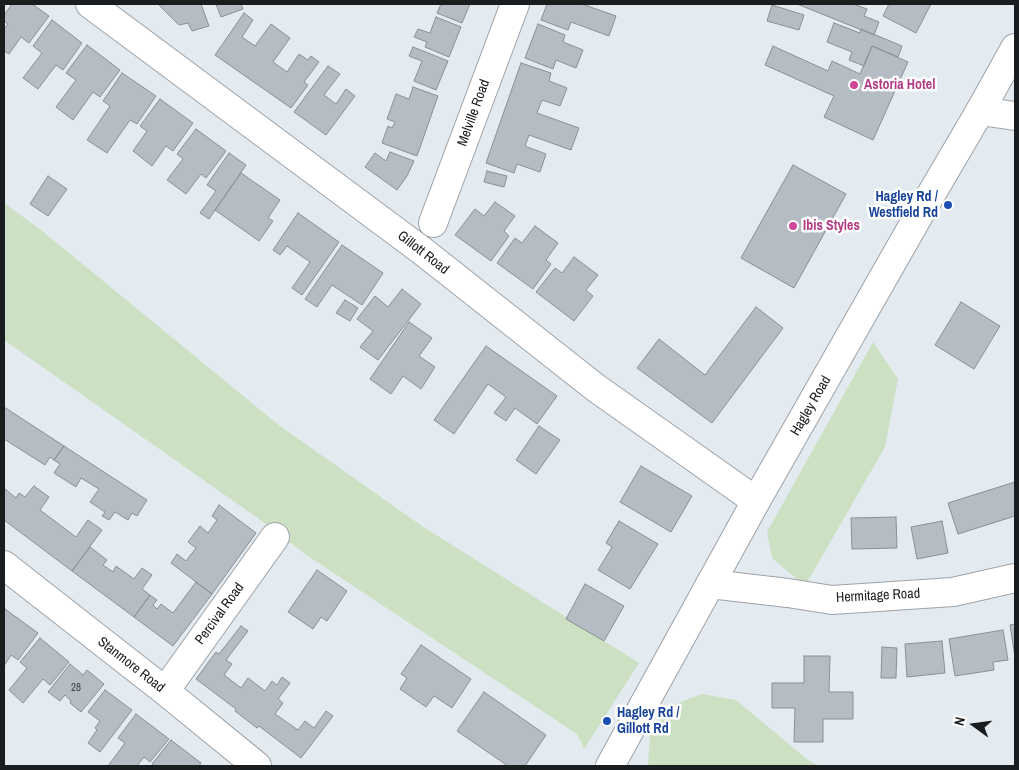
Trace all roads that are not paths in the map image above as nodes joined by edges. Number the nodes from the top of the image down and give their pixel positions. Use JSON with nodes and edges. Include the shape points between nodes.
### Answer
{"nodes":[{"id":1,"x":90,"y":4,"type":"edge"},
{"id":2,"x":515,"y":4,"type":"edge"},
{"id":3,"x":1015,"y":48,"type":"edge"},
{"id":4,"x":980,"y":112,"type":"junction"},
{"id":5,"x":1015,"y":116,"type":"edge"},
{"id":6,"x":433,"y":223,"type":"dead end"},
{"id":7,"x":756,"y":501,"type":"junction"},
{"id":8,"x":275,"y":537,"type":"dead end"},
{"id":9,"x":4,"y":565,"type":"edge"},
{"id":10,"x":1015,"y":578,"type":"edge"},
{"id":11,"x":710,"y":584,"type":"junction"},
{"id":12,"x":165,"y":691,"type":"junction"},
{"id":13,"x":257,"y":766,"type":"edge"},
{"id":14,"x":610,"y":766,"type":"edge"}],
"edges":[{"from":1,"to":7,"type":"main road","name":"Gillott Road","via":[[421,250],[596,388]]},
{"from":2,"to":6,"type":"main road","name":"Melville Road"},
{"from":3,"to":4,"type":"main road","name":"Hagley Road"},
{"from":4,"to":5,"type":"main road"},
{"from":4,"to":7,"type":"main road","name":"Hagley Road"},
{"from":7,"to":11,"type":"main road","name":"Hagley Road"},
{"from":8,"to":12,"type":"main road","name":"Percival Road"},
{"from":9,"to":12,"type":"main road","name":"Stanmore Road"},
{"from":10,"to":11,"type":"main road","name":"Hermitage Road","via":[[953,592],[832,600]]},
{"from":11,"to":14,"type":"main road","name":"Hagley Road"},
{"from":12,"to":13,"type":"main road","name":"Stanmore Road"}]}
